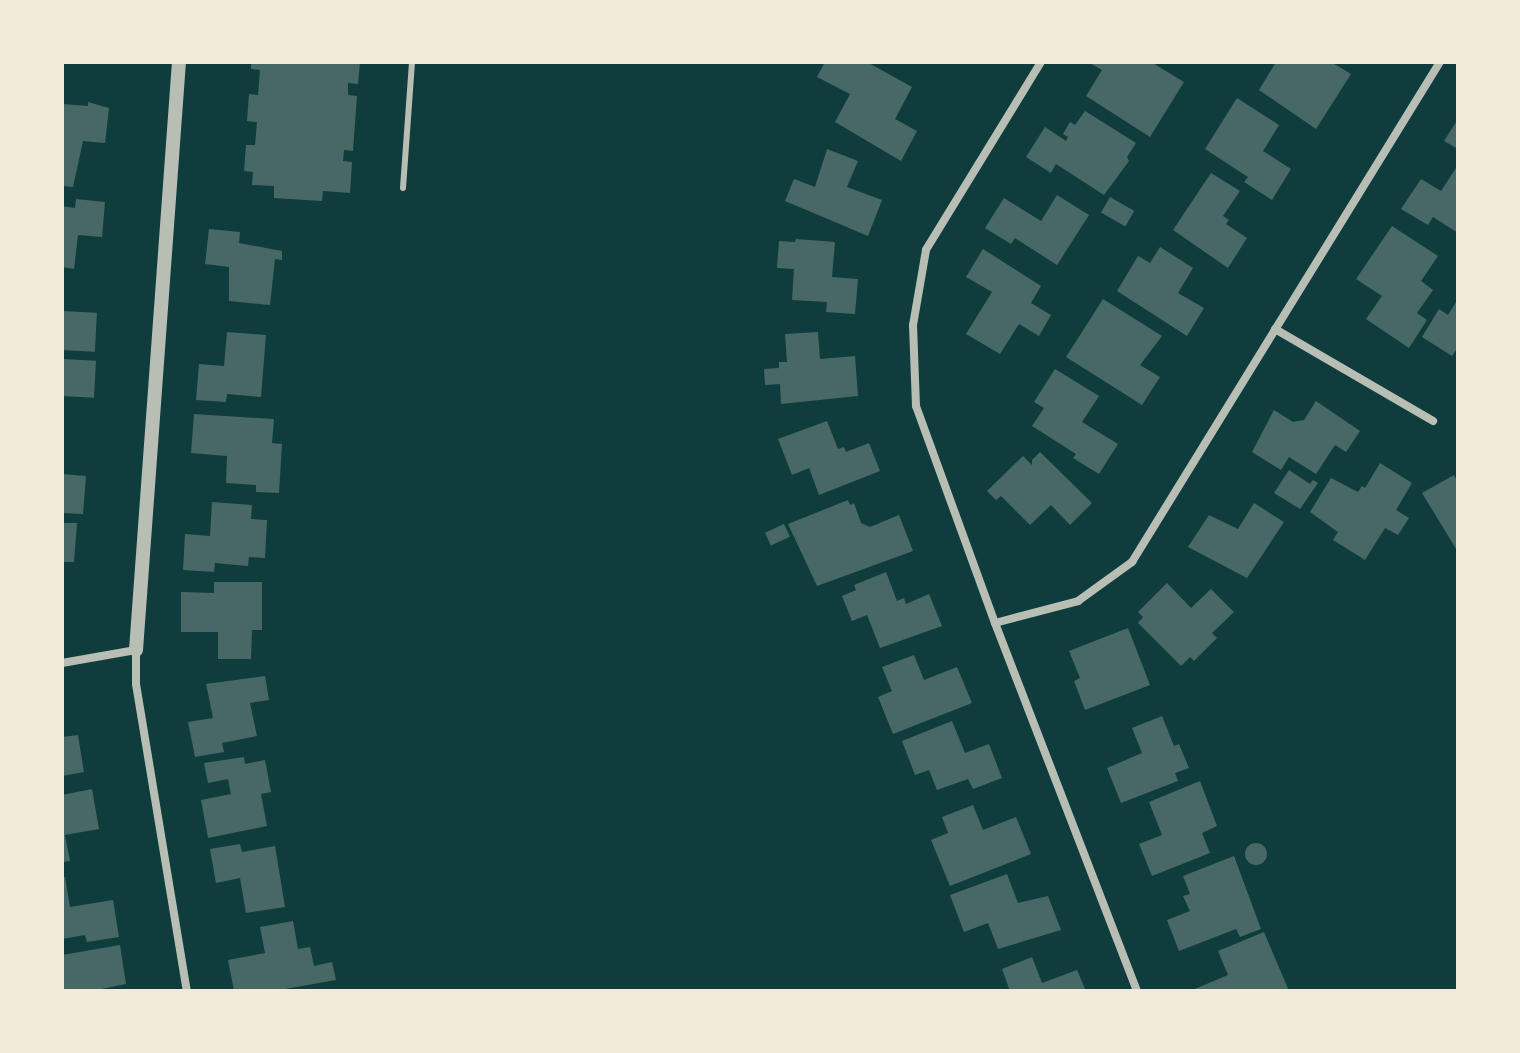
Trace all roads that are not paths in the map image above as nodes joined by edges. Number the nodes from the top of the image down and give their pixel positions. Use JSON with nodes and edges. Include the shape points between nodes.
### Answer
{"nodes":[{"id":1,"x":179,"y":62,"type":"edge"},
{"id":2,"x":412,"y":62,"type":"edge"},
{"id":3,"x":1041,"y":62,"type":"edge"},
{"id":4,"x":1440,"y":62,"type":"edge"},
{"id":5,"x":403,"y":188,"type":"dead end"},
{"id":6,"x":1275,"y":329,"type":"junction"},
{"id":7,"x":1433,"y":421,"type":"dead end"},
{"id":8,"x":995,"y":623,"type":"junction"},
{"id":9,"x":136,"y":650,"type":"junction"},
{"id":10,"x":62,"y":663,"type":"edge"},
{"id":11,"x":187,"y":991,"type":"edge"},
{"id":12,"x":1137,"y":991,"type":"edge"}],
"edges":[{"from":1,"to":9,"type":"street"},
{"from":2,"to":5,"type":"lane"},
{"from":3,"to":8,"type":"street","via":[[926,250],[913,325],[916,406]]},
{"from":4,"to":6,"type":"street"},
{"from":6,"to":7,"type":"street"},
{"from":6,"to":8,"type":"street","via":[[1132,562],[1078,601]]},
{"from":8,"to":12,"type":"street"},
{"from":9,"to":10,"type":"street"},
{"from":9,"to":11,"type":"street","via":[[136,684]]}]}
